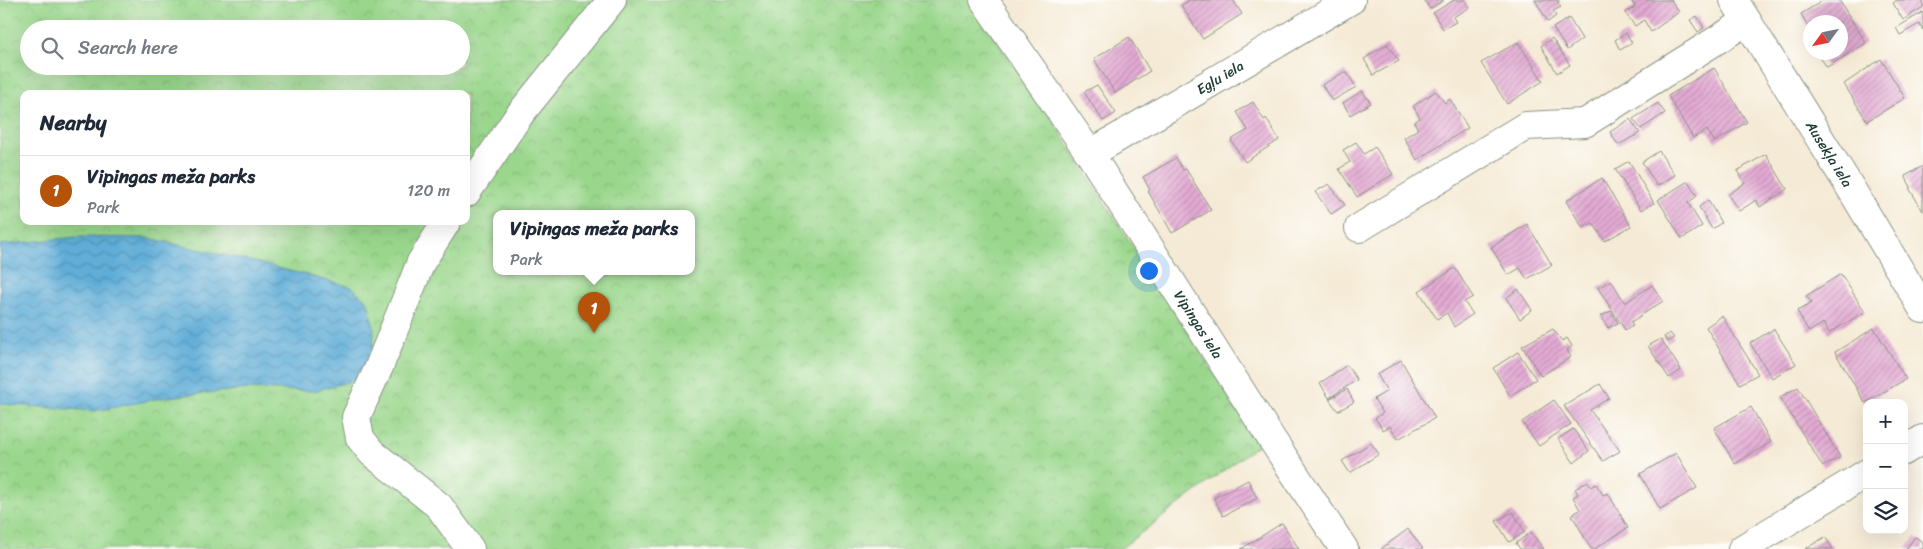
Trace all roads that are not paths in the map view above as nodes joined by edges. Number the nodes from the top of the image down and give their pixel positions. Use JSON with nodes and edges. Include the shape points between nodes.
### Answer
{"nodes":[{"id":1,"x":612,"y":0,"type":"edge"},
{"id":2,"x":984,"y":0,"type":"edge"},
{"id":3,"x":1351,"y":0,"type":"edge"},
{"id":4,"x":1741,"y":11,"type":"edge"},
{"id":5,"x":1090,"y":154,"type":"junction"},
{"id":6,"x":470,"y":187,"type":"edge"},
{"id":7,"x":444,"y":225,"type":"edge"},
{"id":8,"x":1359,"y":228,"type":"dead end"},
{"id":9,"x":1923,"y":309,"type":"edge"},
{"id":10,"x":1923,"y":439,"type":"edge"},
{"id":11,"x":1908,"y":448,"type":"edge"},
{"id":12,"x":1863,"y":475,"type":"edge"},
{"id":13,"x":470,"y":549,"type":"edge"},
{"id":14,"x":1344,"y":549,"type":"edge"},
{"id":15,"x":1742,"y":549,"type":"edge"}],
"edges":[{"from":1,"to":6,"type":"street","via":[[520,114]]},
{"from":2,"to":5,"type":"street","name":"Vipingas iela"},
{"from":3,"to":5,"type":"street","name":"Egļu iela"},
{"from":4,"to":8,"type":"street","via":[[1585,123],[1526,126]]},
{"from":4,"to":9,"type":"street","name":"Ausekļa iela"},
{"from":5,"to":14,"type":"street","name":"Vipingas iela"},
{"from":7,"to":13,"type":"street","via":[[421,262],[356,417],[360,438],[372,453],[440,506]]},
{"from":10,"to":11,"type":"street"},
{"from":12,"to":15,"type":"street"}]}
